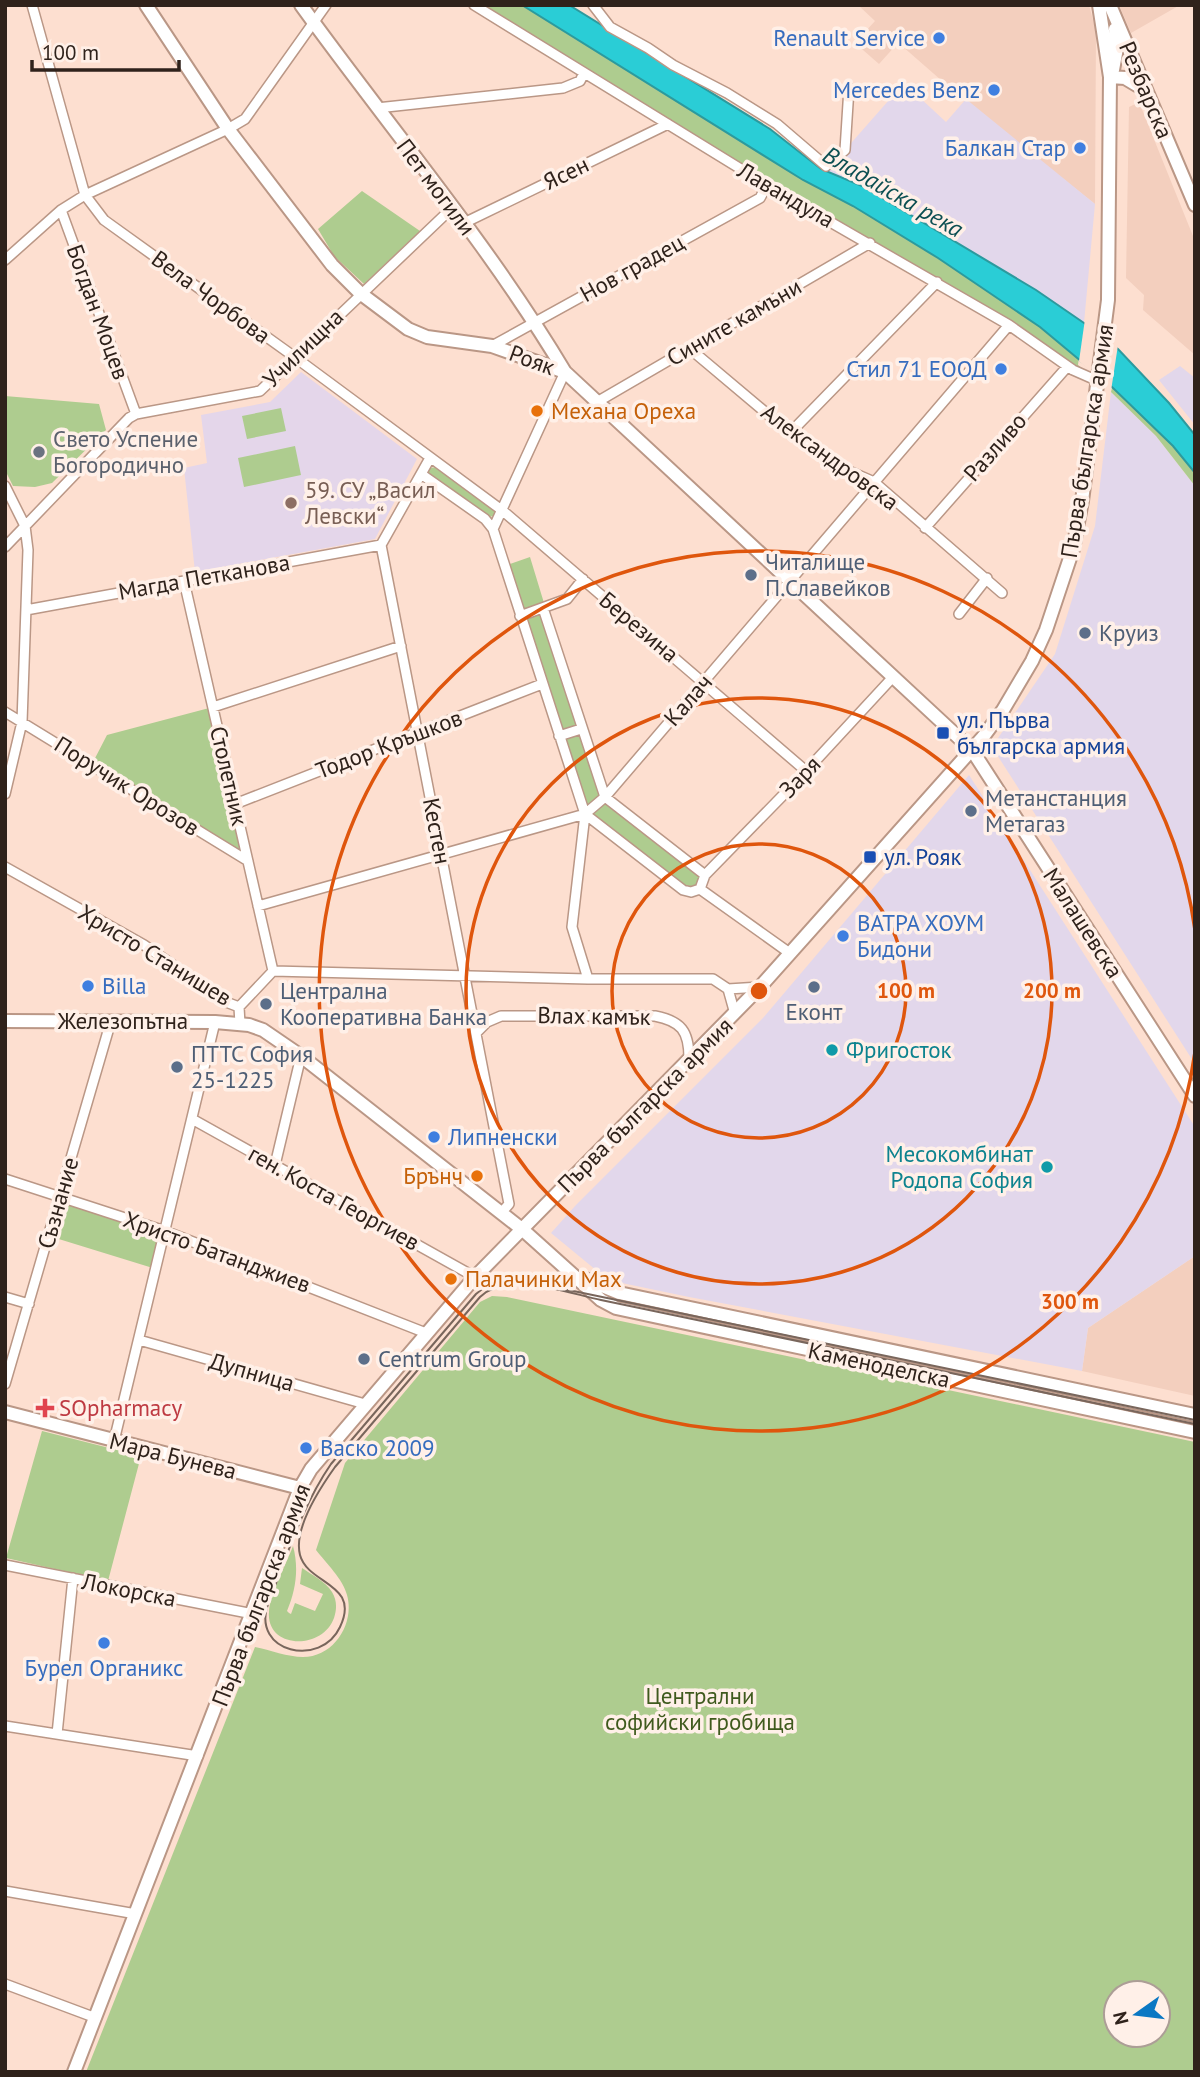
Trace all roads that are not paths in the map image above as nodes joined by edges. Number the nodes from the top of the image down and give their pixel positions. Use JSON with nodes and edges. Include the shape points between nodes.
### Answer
{"nodes":[{"id":1,"x":32,"y":5,"type":"edge"},
{"id":2,"x":146,"y":5,"type":"edge"},
{"id":3,"x":300,"y":5,"type":"edge"},
{"id":4,"x":326,"y":5,"type":"edge"},
{"id":5,"x":474,"y":5,"type":"edge"},
{"id":6,"x":593,"y":5,"type":"edge"},
{"id":7,"x":1099,"y":5,"type":"edge"},
{"id":8,"x":1112,"y":10,"type":"edge"},
{"id":9,"x":314,"y":23,"type":"junction"},
{"id":10,"x":584,"y":73,"type":"junction"},
{"id":11,"x":1111,"y":77,"type":"junction"},
{"id":12,"x":849,"y":89,"type":"dead end"},
{"id":13,"x":1146,"y":90,"type":"junction"},
{"id":14,"x":377,"y":108,"type":"junction"},
{"id":15,"x":667,"y":124,"type":"junction"},
{"id":16,"x":228,"y":129,"type":"junction"},
{"id":17,"x":767,"y":185,"type":"junction"},
{"id":18,"x":85,"y":195,"type":"junction"},
{"id":19,"x":1195,"y":205,"type":"edge"},
{"id":20,"x":452,"y":208,"type":"junction"},
{"id":21,"x":61,"y":210,"type":"junction"},
{"id":22,"x":464,"y":223,"type":"junction"},
{"id":23,"x":870,"y":243,"type":"junction"},
{"id":24,"x":5,"y":260,"type":"edge"},
{"id":25,"x":937,"y":282,"type":"junction"},
{"id":26,"x":360,"y":293,"type":"junction"},
{"id":27,"x":534,"y":321,"type":"junction"},
{"id":28,"x":1009,"y":326,"type":"junction"},
{"id":29,"x":492,"y":346,"type":"junction"},
{"id":30,"x":689,"y":348,"type":"junction"},
{"id":31,"x":296,"y":358,"type":"junction"},
{"id":32,"x":1067,"y":367,"type":"junction"},
{"id":33,"x":565,"y":372,"type":"junction"},
{"id":34,"x":1098,"y":382,"type":"junction"},
{"id":35,"x":597,"y":402,"type":"junction"},
{"id":36,"x":136,"y":414,"type":"junction"},
{"id":37,"x":790,"y":433,"type":"junction"},
{"id":38,"x":430,"y":458,"type":"junction"},
{"id":39,"x":421,"y":474,"type":"junction"},
{"id":40,"x":874,"y":482,"type":"junction"},
{"id":41,"x":5,"y":486,"type":"edge"},
{"id":42,"x":503,"y":511,"type":"junction"},
{"id":43,"x":25,"y":526,"type":"junction"},
{"id":44,"x":925,"y":528,"type":"junction"},
{"id":45,"x":493,"y":529,"type":"junction"},
{"id":46,"x":381,"y":545,"type":"junction"},
{"id":47,"x":5,"y":547,"type":"edge"},
{"id":48,"x":987,"y":578,"type":"junction"},
{"id":49,"x":583,"y":579,"type":"junction"},
{"id":50,"x":184,"y":581,"type":"junction"},
{"id":51,"x":791,"y":582,"type":"junction"},
{"id":52,"x":1002,"y":593,"type":"dead end"},
{"id":53,"x":544,"y":608,"type":"junction"},
{"id":54,"x":26,"y":610,"type":"junction"},
{"id":55,"x":959,"y":614,"type":"dead end"},
{"id":56,"x":520,"y":616,"type":"junction"},
{"id":57,"x":401,"y":646,"type":"junction"},
{"id":58,"x":893,"y":677,"type":"junction"},
{"id":59,"x":704,"y":682,"type":"junction"},
{"id":60,"x":542,"y":684,"type":"junction"},
{"id":61,"x":213,"y":707,"type":"junction"},
{"id":62,"x":5,"y":712,"type":"edge"},
{"id":63,"x":22,"y":722,"type":"junction"},
{"id":64,"x":581,"y":729,"type":"junction"},
{"id":65,"x":417,"y":732,"type":"junction"},
{"id":66,"x":559,"y":736,"type":"junction"},
{"id":67,"x":972,"y":750,"type":"junction"},
{"id":68,"x":806,"y":771,"type":"junction"},
{"id":69,"x":5,"y":794,"type":"edge"},
{"id":70,"x":605,"y":797,"type":"junction"},
{"id":71,"x":235,"y":804,"type":"junction"},
{"id":72,"x":585,"y":814,"type":"junction"},
{"id":73,"x":441,"y":855,"type":"junction"},
{"id":74,"x":248,"y":861,"type":"junction"},
{"id":75,"x":5,"y":867,"type":"edge"},
{"id":76,"x":705,"y":875,"type":"junction"},
{"id":77,"x":700,"y":888,"type":"junction"},
{"id":78,"x":258,"y":906,"type":"junction"},
{"id":79,"x":791,"y":954,"type":"junction"},
{"id":80,"x":273,"y":971,"type":"junction"},
{"id":81,"x":466,"y":975,"type":"junction"},
{"id":82,"x":588,"y":979,"type":"junction"},
{"id":83,"x":760,"y":987,"type":"junction"},
{"id":84,"x":728,"y":989,"type":"junction"},
{"id":85,"x":239,"y":1007,"type":"junction"},
{"id":86,"x":735,"y":1014,"type":"junction"},
{"id":87,"x":5,"y":1021,"type":"edge"},
{"id":88,"x":111,"y":1021,"type":"junction"},
{"id":89,"x":215,"y":1022,"type":"junction"},
{"id":90,"x":240,"y":1024,"type":"junction"},
{"id":91,"x":476,"y":1033,"type":"junction"},
{"id":92,"x":301,"y":1056,"type":"junction"},
{"id":93,"x":689,"y":1058,"type":"junction"},
{"id":94,"x":1195,"y":1096,"type":"edge"},
{"id":95,"x":192,"y":1119,"type":"junction"},
{"id":96,"x":275,"y":1165,"type":"junction"},
{"id":97,"x":5,"y":1179,"type":"edge"},
{"id":98,"x":60,"y":1196,"type":"junction"},
{"id":99,"x":502,"y":1213,"type":"junction"},
{"id":100,"x":523,"y":1230,"type":"junction"},
{"id":101,"x":165,"y":1231,"type":"junction"},
{"id":102,"x":575,"y":1275,"type":"junction"},
{"id":103,"x":475,"y":1277,"type":"junction"},
{"id":104,"x":5,"y":1297,"type":"edge"},
{"id":105,"x":29,"y":1304,"type":"junction"},
{"id":106,"x":426,"y":1333,"type":"junction"},
{"id":107,"x":139,"y":1340,"type":"junction"},
{"id":108,"x":5,"y":1384,"type":"edge"},
{"id":109,"x":365,"y":1404,"type":"junction"},
{"id":110,"x":5,"y":1412,"type":"edge"},
{"id":111,"x":1195,"y":1415,"type":"edge"},
{"id":112,"x":1195,"y":1432,"type":"edge"},
{"id":113,"x":114,"y":1441,"type":"junction"},
{"id":114,"x":300,"y":1488,"type":"junction"},
{"id":115,"x":5,"y":1565,"type":"edge"},
{"id":116,"x":73,"y":1578,"type":"junction"},
{"id":117,"x":253,"y":1614,"type":"junction"},
{"id":118,"x":5,"y":1726,"type":"edge"},
{"id":119,"x":57,"y":1734,"type":"junction"},
{"id":120,"x":198,"y":1756,"type":"junction"},
{"id":121,"x":5,"y":1891,"type":"edge"},
{"id":122,"x":136,"y":1914,"type":"junction"},
{"id":123,"x":5,"y":1984,"type":"edge"},
{"id":124,"x":96,"y":2018,"type":"junction"},
{"id":125,"x":74,"y":2072,"type":"edge"}],
"edges":[{"from":1,"to":18,"type":"street","name":"Вела Чорбова"},
{"from":2,"to":16,"type":"street","name":"Рояк"},
{"from":3,"to":9,"type":"street","name":"Пет могили"},
{"from":4,"to":9,"type":"street"},
{"from":5,"to":10,"type":"street","name":"Лавандула"},
{"from":6,"to":12,"type":"street","name":"Лавандула","via":[[610,27],[777,124],[826,166],[845,150]]},
{"from":7,"to":11,"type":"street","name":"Резбарска"},
{"from":8,"to":11,"type":"street","name":"Резбарска","via":[[1117,47]]},
{"from":8,"to":13,"type":"street","name":"Резбарска"},
{"from":9,"to":14,"type":"street","name":"Пет могили"},
{"from":9,"to":16,"type":"street","via":[[245,120]]},
{"from":10,"to":14,"type":"street","via":[[580,81],[563,88]]},
{"from":10,"to":15,"type":"street","name":"Лавандула"},
{"from":11,"to":13,"type":"street","via":[[1125,78]]},
{"from":11,"to":34,"type":"street","name":"Първа българска армия","via":[[1108,300]]},
{"from":13,"to":19,"type":"street","name":"Резбарска"},
{"from":14,"to":20,"type":"street","name":"Пет могили"},
{"from":15,"to":17,"type":"street","name":"Лавандула"},
{"from":15,"to":22,"type":"street","name":"Ясен"},
{"from":16,"to":18,"type":"street"},
{"from":16,"to":26,"type":"street","name":"Рояк","via":[[332,265]]},
{"from":17,"to":23,"type":"street","name":"Лавандула"},
{"from":17,"to":27,"type":"street","name":"Нов градец","via":[[760,198]]},
{"from":18,"to":21,"type":"street"},
{"from":18,"to":31,"type":"street","name":"Вела Чорбова","via":[[104,220]]},
{"from":20,"to":22,"type":"street","name":"Пет могили"},
{"from":20,"to":26,"type":"street","name":"Училищна"},
{"from":21,"to":24,"type":"street"},
{"from":21,"to":36,"type":"street","name":"Богдан Моцев"},
{"from":22,"to":27,"type":"street","name":"Пет могили"},
{"from":23,"to":25,"type":"street","name":"Лавандула"},
{"from":23,"to":30,"type":"street","name":"Сините камъни"},
{"from":25,"to":28,"type":"street","name":"Лавандула"},
{"from":25,"to":37,"type":"street"},
{"from":26,"to":29,"type":"street","name":"Рояк","via":[[408,330]]},
{"from":26,"to":31,"type":"street","name":"Училищна"},
{"from":27,"to":29,"type":"street","name":"Нов градец"},
{"from":27,"to":33,"type":"street","name":"Пет могили"},
{"from":28,"to":32,"type":"street","name":"Лавандула"},
{"from":28,"to":40,"type":"street","name":"Калач"},
{"from":29,"to":33,"type":"street","name":"Рояк"},
{"from":30,"to":35,"type":"street","name":"Сините камъни"},
{"from":30,"to":37,"type":"street","name":"Александровска"},
{"from":31,"to":36,"type":"street","name":"Училищна","via":[[260,391]]},
{"from":31,"to":38,"type":"street","name":"Вела Чорбова"},
{"from":32,"to":34,"type":"street","name":"Лавандула"},
{"from":32,"to":44,"type":"street","name":"Разливо"},
{"from":33,"to":35,"type":"street","name":"Рояк"},
{"from":33,"to":42,"type":"street"},
{"from":34,"to":67,"type":"street","name":"Първа българска армия","via":[[1082,501],[1063,584],[1032,661]]},
{"from":35,"to":51,"type":"street","name":"Рояк"},
{"from":36,"to":43,"type":"street"},
{"from":37,"to":40,"type":"street","name":"Александровска","via":[[835,465]]},
{"from":38,"to":39,"type":"street"},
{"from":38,"to":42,"type":"street","name":"Вела Чорбова"},
{"from":39,"to":45,"type":"street"},
{"from":39,"to":46,"type":"street"},
{"from":40,"to":44,"type":"street","name":"Александровска"},
{"from":40,"to":51,"type":"street","name":"Калач"},
{"from":41,"to":43,"type":"street"},
{"from":42,"to":45,"type":"street"},
{"from":42,"to":49,"type":"street","name":"Березина"},
{"from":43,"to":47,"type":"street"},
{"from":43,"to":54,"type":"street"},
{"from":44,"to":48,"type":"street","name":"Александровска"},
{"from":45,"to":56,"type":"street"},
{"from":46,"to":50,"type":"street","name":"Магда Петканова"},
{"from":46,"to":57,"type":"street","name":"Кестен"},
{"from":48,"to":52,"type":"street","name":"Александровска"},
{"from":48,"to":55,"type":"street"},
{"from":49,"to":53,"type":"street","via":[[567,599]]},
{"from":49,"to":59,"type":"street","name":"Березина"},
{"from":50,"to":54,"type":"street","name":"Магда Петканова"},
{"from":50,"to":61,"type":"street","name":"Столетник"},
{"from":51,"to":58,"type":"street","name":"Рояк"},
{"from":51,"to":59,"type":"street","name":"Калач"},
{"from":53,"to":56,"type":"street"},
{"from":53,"to":64,"type":"street"},
{"from":54,"to":63,"type":"street"},
{"from":56,"to":60,"type":"street"},
{"from":57,"to":61,"type":"street"},
{"from":57,"to":65,"type":"street","name":"Кестен"},
{"from":58,"to":67,"type":"street","name":"Рояк"},
{"from":58,"to":68,"type":"street","name":"Заря"},
{"from":59,"to":68,"type":"street","name":"Березина"},
{"from":59,"to":70,"type":"street","name":"Калач"},
{"from":60,"to":65,"type":"street","name":"Тодор Кръшков"},
{"from":60,"to":66,"type":"street"},
{"from":61,"to":71,"type":"street","name":"Столетник"},
{"from":62,"to":63,"type":"street","name":"Поручик Орозов"},
{"from":63,"to":69,"type":"street"},
{"from":63,"to":74,"type":"street","name":"Поручик Орозов"},
{"from":64,"to":66,"type":"street"},
{"from":64,"to":70,"type":"street"},
{"from":65,"to":71,"type":"street","name":"Тодор Кръшков"},
{"from":65,"to":73,"type":"street","name":"Кестен"},
{"from":66,"to":72,"type":"street"},
{"from":67,"to":79,"type":"street","name":"Първа българска армия"},
{"from":67,"to":94,"type":"street","name":"Малашевска"},
{"from":68,"to":76,"type":"street","name":"Заря"},
{"from":70,"to":72,"type":"street","name":"Калач"},
{"from":70,"to":76,"type":"street"},
{"from":71,"to":74,"type":"street","name":"Столетник"},
{"from":72,"to":73,"type":"street","name":"Калач"},
{"from":72,"to":77,"type":"street","via":[[683,890]]},
{"from":72,"to":82,"type":"street","via":[[572,927]]},
{"from":73,"to":78,"type":"street","name":"Калач"},
{"from":73,"to":81,"type":"street","name":"Кестен"},
{"from":74,"to":78,"type":"street","name":"Столетник"},
{"from":75,"to":85,"type":"street","name":"Христо Станишев","via":[[144,945]]},
{"from":76,"to":77,"type":"street"},
{"from":77,"to":79,"type":"street"},
{"from":78,"to":80,"type":"street","name":"Столетник"},
{"from":79,"to":83,"type":"street","name":"Първа българска армия"},
{"from":80,"to":81,"type":"street"},
{"from":80,"to":85,"type":"street"},
{"from":81,"to":82,"type":"street"},
{"from":81,"to":91,"type":"street","name":"Кестен"},
{"from":82,"to":84,"type":"street","name":"Влах камък","via":[[713,979]]},
{"from":83,"to":84,"type":"street","name":"Влах камък"},
{"from":83,"to":86,"type":"street","name":"Първа българска армия"},
{"from":84,"to":86,"type":"street"},
{"from":85,"to":90,"type":"street","name":"Христо Станишев"},
{"from":86,"to":93,"type":"street","name":"Първа българска армия"},
{"from":87,"to":88,"type":"street","name":"Железопътна"},
{"from":88,"to":89,"type":"street","name":"Железопътна"},
{"from":88,"to":98,"type":"street","name":"Съзнание"},
{"from":89,"to":90,"type":"street","name":"Железопътна"},
{"from":89,"to":95,"type":"street"},
{"from":90,"to":92,"type":"street","name":"Христо Станишев","via":[[263,1030]]},
{"from":91,"to":93,"type":"street","name":"Влах камък","via":[[501,1016],[655,1016],[671,1019],[684,1030]]},
{"from":91,"to":99,"type":"street","name":"Кестен","via":[[509,1204]]},
{"from":92,"to":96,"type":"street"},
{"from":92,"to":99,"type":"street","name":"Христо Станишев"},
{"from":93,"to":100,"type":"street","name":"Първа българска армия"},
{"from":95,"to":96,"type":"street","name":"ген. Коста Георгиев"},
{"from":95,"to":101,"type":"street"},
{"from":96,"to":103,"type":"street","name":"ген. Коста Георгиев"},
{"from":97,"to":98,"type":"street","name":"Христо Батанджиев"},
{"from":98,"to":101,"type":"street","name":"Христо Батанджиев"},
{"from":98,"to":105,"type":"street","name":"Съзнание"},
{"from":99,"to":100,"type":"street","name":"Христо Станишев"},
{"from":100,"to":102,"type":"street","name":"Каменоделска"},
{"from":100,"to":103,"type":"street","name":"Първа българска армия"},
{"from":101,"to":106,"type":"street","name":"Христо Батанджиев"},
{"from":101,"to":107,"type":"street"},
{"from":102,"to":111,"type":"street","name":"Каменоделска","via":[[620,1293]]},
{"from":102,"to":112,"type":"street","name":"Каменоделска","via":[[616,1308]]},
{"from":103,"to":106,"type":"street","name":"Първа българска армия"},
{"from":104,"to":105,"type":"street"},
{"from":105,"to":108,"type":"street","name":"Съзнание"},
{"from":106,"to":109,"type":"street","name":"Първа българска армия"},
{"from":107,"to":109,"type":"street","name":"Дупница"},
{"from":107,"to":113,"type":"street"},
{"from":109,"to":114,"type":"street","name":"Първа българска армия"},
{"from":110,"to":113,"type":"street","name":"Мара Бунева"},
{"from":113,"to":114,"type":"street","name":"Мара Бунева"},
{"from":114,"to":117,"type":"street","name":"Първа българска армия"},
{"from":115,"to":116,"type":"street","name":"Локорска"},
{"from":116,"to":117,"type":"street","name":"Локорска"},
{"from":116,"to":119,"type":"street"},
{"from":117,"to":120,"type":"street","name":"Първа българска армия"},
{"from":118,"to":119,"type":"street"},
{"from":119,"to":120,"type":"street"},
{"from":120,"to":122,"type":"street","name":"Първа българска армия"},
{"from":121,"to":122,"type":"street"},
{"from":122,"to":124,"type":"street","name":"Първа българска армия"},
{"from":123,"to":124,"type":"street"},
{"from":124,"to":125,"type":"street","name":"Първа българска армия"}]}
